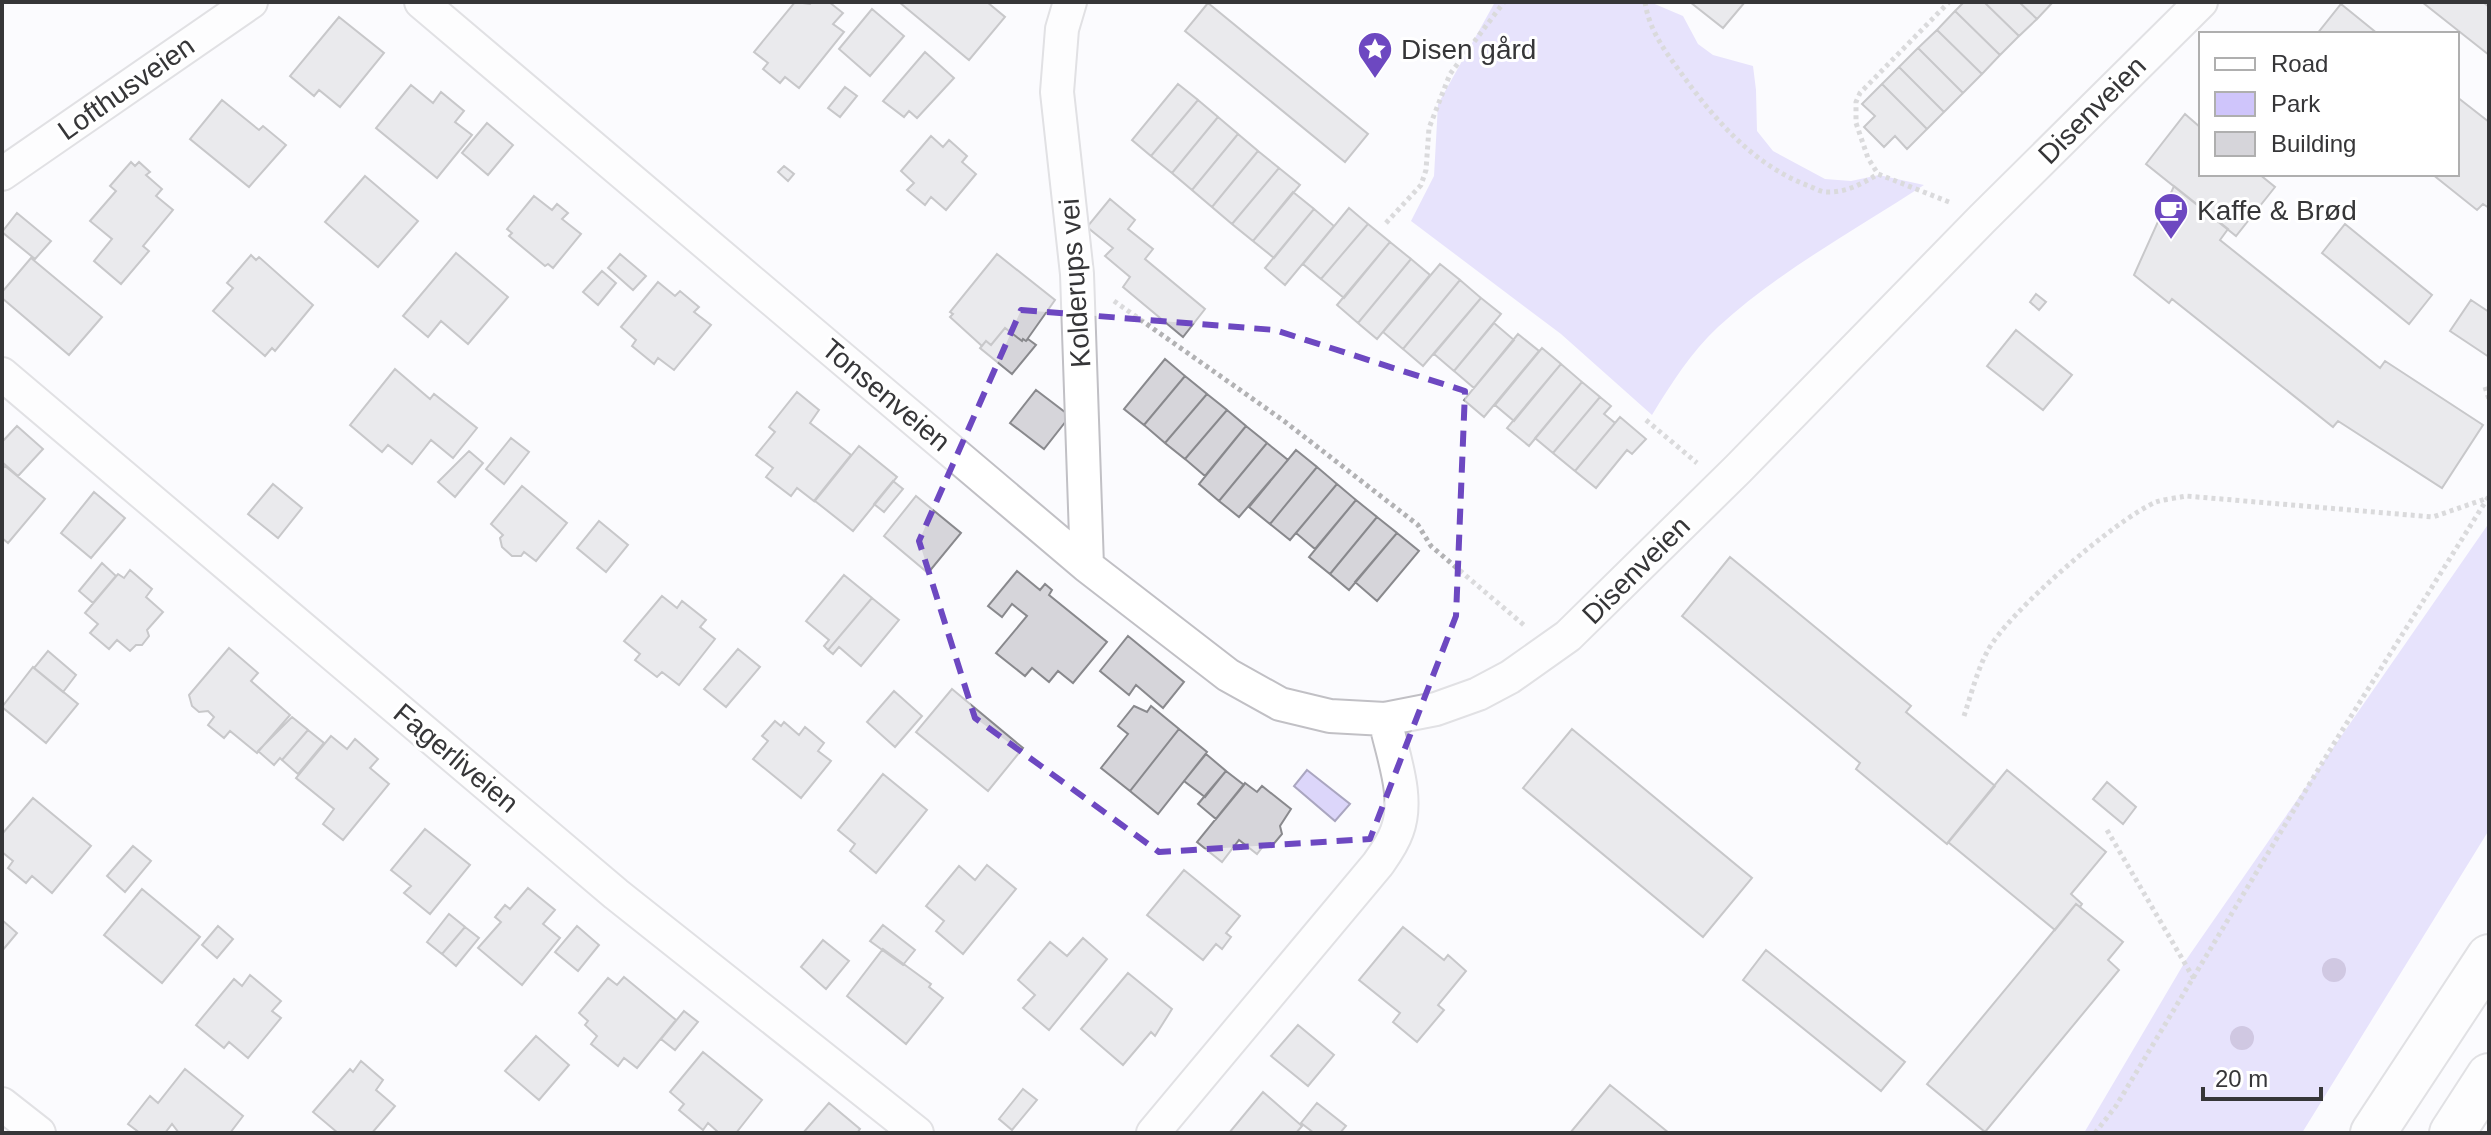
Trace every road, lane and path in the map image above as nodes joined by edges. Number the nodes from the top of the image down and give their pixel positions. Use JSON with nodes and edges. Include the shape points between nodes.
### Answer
{"nodes":[{"id":1,"x":251,"y":2,"type":"edge"},
{"id":2,"x":421,"y":2,"type":"edge"},
{"id":3,"x":1070,"y":2,"type":"edge"},
{"id":4,"x":1504,"y":2,"type":"edge"},
{"id":5,"x":1645,"y":2,"type":"edge"},
{"id":6,"x":1949,"y":2,"type":"edge"},
{"id":7,"x":2201,"y":2,"type":"edge"},
{"id":8,"x":2,"y":174,"type":"edge"},
{"id":9,"x":1878,"y":174,"type":"junction"},
{"id":10,"x":1982,"y":219,"type":"junction"},
{"id":11,"x":1386,"y":223,"type":"dead end"},
{"id":12,"x":1077,"y":274,"type":"junction"},
{"id":13,"x":2,"y":374,"type":"edge"},
{"id":14,"x":2485,"y":387,"type":"dead end"},
{"id":15,"x":2489,"y":399,"type":"edge"},
{"id":16,"x":1646,"y":420,"type":"dead end"},
{"id":17,"x":1688,"y":455,"type":"dead end"},
{"id":18,"x":2489,"y":497,"type":"edge"},
{"id":19,"x":1087,"y":566,"type":"junction"},
{"id":20,"x":1531,"y":632,"type":"dead end"},
{"id":21,"x":1964,"y":716,"type":"dead end"},
{"id":22,"x":1385,"y":719,"type":"junction"},
{"id":23,"x":2107,"y":830,"type":"dead end"},
{"id":24,"x":2489,"y":957,"type":"edge"},
{"id":25,"x":2194,"y":979,"type":"junction"},
{"id":26,"x":2489,"y":1076,"type":"edge"},
{"id":27,"x":2,"y":1104,"type":"edge"},
{"id":28,"x":39,"y":1133,"type":"edge"},
{"id":29,"x":917,"y":1133,"type":"edge"},
{"id":30,"x":1153,"y":1133,"type":"edge"},
{"id":31,"x":2095,"y":1133,"type":"edge"},
{"id":32,"x":2373,"y":1133,"type":"edge"},
{"id":33,"x":2452,"y":1133,"type":"edge"}],
"edges":[{"from":1,"to":8,"type":"street","name":"Lofthusveien"},
{"from":2,"to":19,"type":"street","name":"Tonsenveien"},
{"from":3,"to":12,"type":"street","name":"Kolderups vei","via":[[1062,29],[1057,92]]},
{"from":4,"to":11,"type":"path","via":[[1450,74],[1429,128],[1421,185]]},
{"from":5,"to":9,"type":"path","via":[[1659,43],[1729,134],[1759,160],[1825,192],[1857,187]]},
{"from":6,"to":9,"type":"path","via":[[1856,102],[1856,123]]},
{"from":7,"to":10,"type":"street","name":"Disenveien"},
{"from":9,"to":10,"type":"path"},
{"from":10,"to":22,"type":"street","name":"Disenveien","via":[[1568,636],[1478,694]]},
{"from":12,"to":19,"type":"street","name":"Kolderups vei"},
{"from":12,"to":20,"type":"path","via":[[1284,421],[1418,525],[1431,546]]},
{"from":13,"to":29,"type":"street","name":"Fagerliveien","via":[[616,894]]},
{"from":14,"to":15,"type":"path"},
{"from":16,"to":17,"type":"path"},
{"from":18,"to":21,"type":"path","via":[[2433,517],[2186,496],[2158,501],[2079,556],[2016,615],[1987,650]]},
{"from":18,"to":25,"type":"path"},
{"from":19,"to":22,"type":"street","name":"Tonsenveien","via":[[1228,675],[1280,704],[1330,716]]},
{"from":22,"to":30,"type":"street","via":[[1401,796],[1400,822],[1390,847]]},
{"from":23,"to":25,"type":"path"},
{"from":24,"to":32,"type":"highway"},
{"from":25,"to":31,"type":"path"},
{"from":26,"to":33,"type":"highway"},
{"from":27,"to":28,"type":"street"}]}
